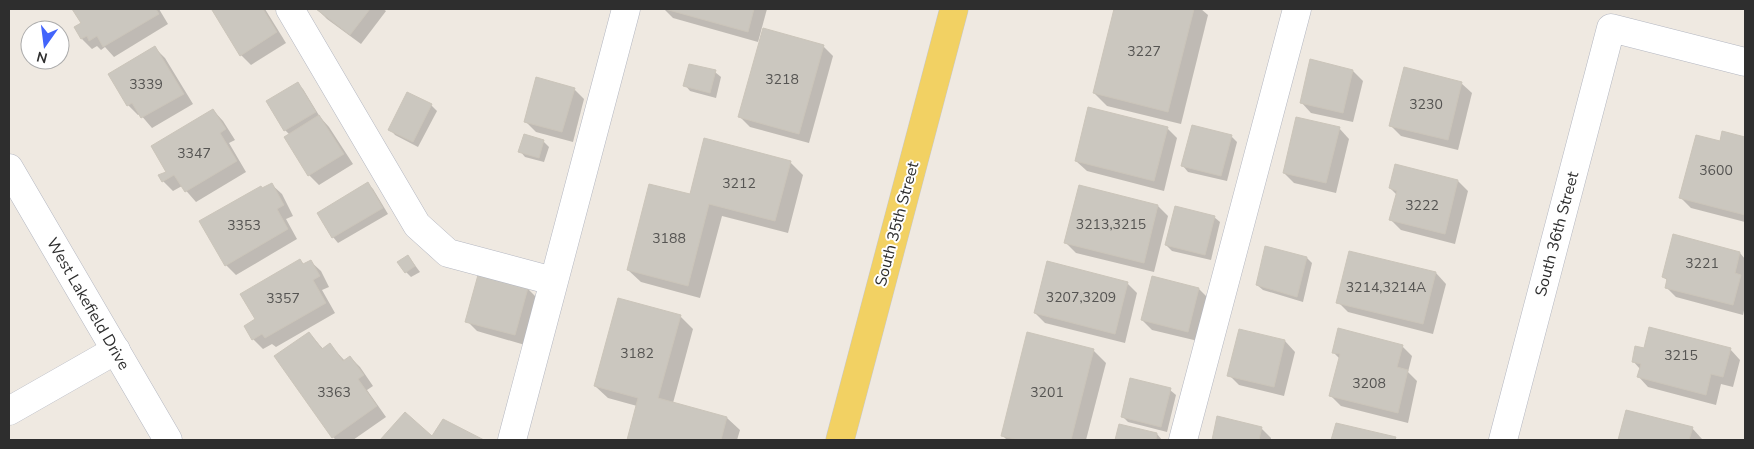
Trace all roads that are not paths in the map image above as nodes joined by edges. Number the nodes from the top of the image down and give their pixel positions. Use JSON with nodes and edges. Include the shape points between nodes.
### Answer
{"nodes":[{"id":1,"x":290,"y":9,"type":"edge"},
{"id":2,"x":626,"y":9,"type":"edge"},
{"id":3,"x":954,"y":9,"type":"edge"},
{"id":4,"x":1296,"y":9,"type":"edge"},
{"id":5,"x":1745,"y":62,"type":"edge"},
{"id":6,"x":9,"y":168,"type":"edge"},
{"id":7,"x":553,"y":281,"type":"junction"},
{"id":8,"x":116,"y":350,"type":"junction"},
{"id":9,"x":9,"y":411,"type":"edge"},
{"id":10,"x":168,"y":440,"type":"edge"},
{"id":11,"x":512,"y":440,"type":"edge"},
{"id":12,"x":840,"y":440,"type":"edge"},
{"id":13,"x":1183,"y":440,"type":"edge"},
{"id":14,"x":1503,"y":440,"type":"edge"}],
"edges":[{"from":1,"to":7,"type":"street","via":[[417,225],[448,253]]},
{"from":2,"to":7,"type":"street"},
{"from":3,"to":12,"type":"main road","name":"South 35th Street"},
{"from":4,"to":13,"type":"street"},
{"from":5,"to":14,"type":"street","name":"South 36th Street","via":[[1611,28]]},
{"from":6,"to":8,"type":"street","name":"West Lakefield Drive"},
{"from":7,"to":11,"type":"street"},
{"from":8,"to":9,"type":"street"},
{"from":8,"to":10,"type":"street","name":"West Lakefield Drive"}]}
